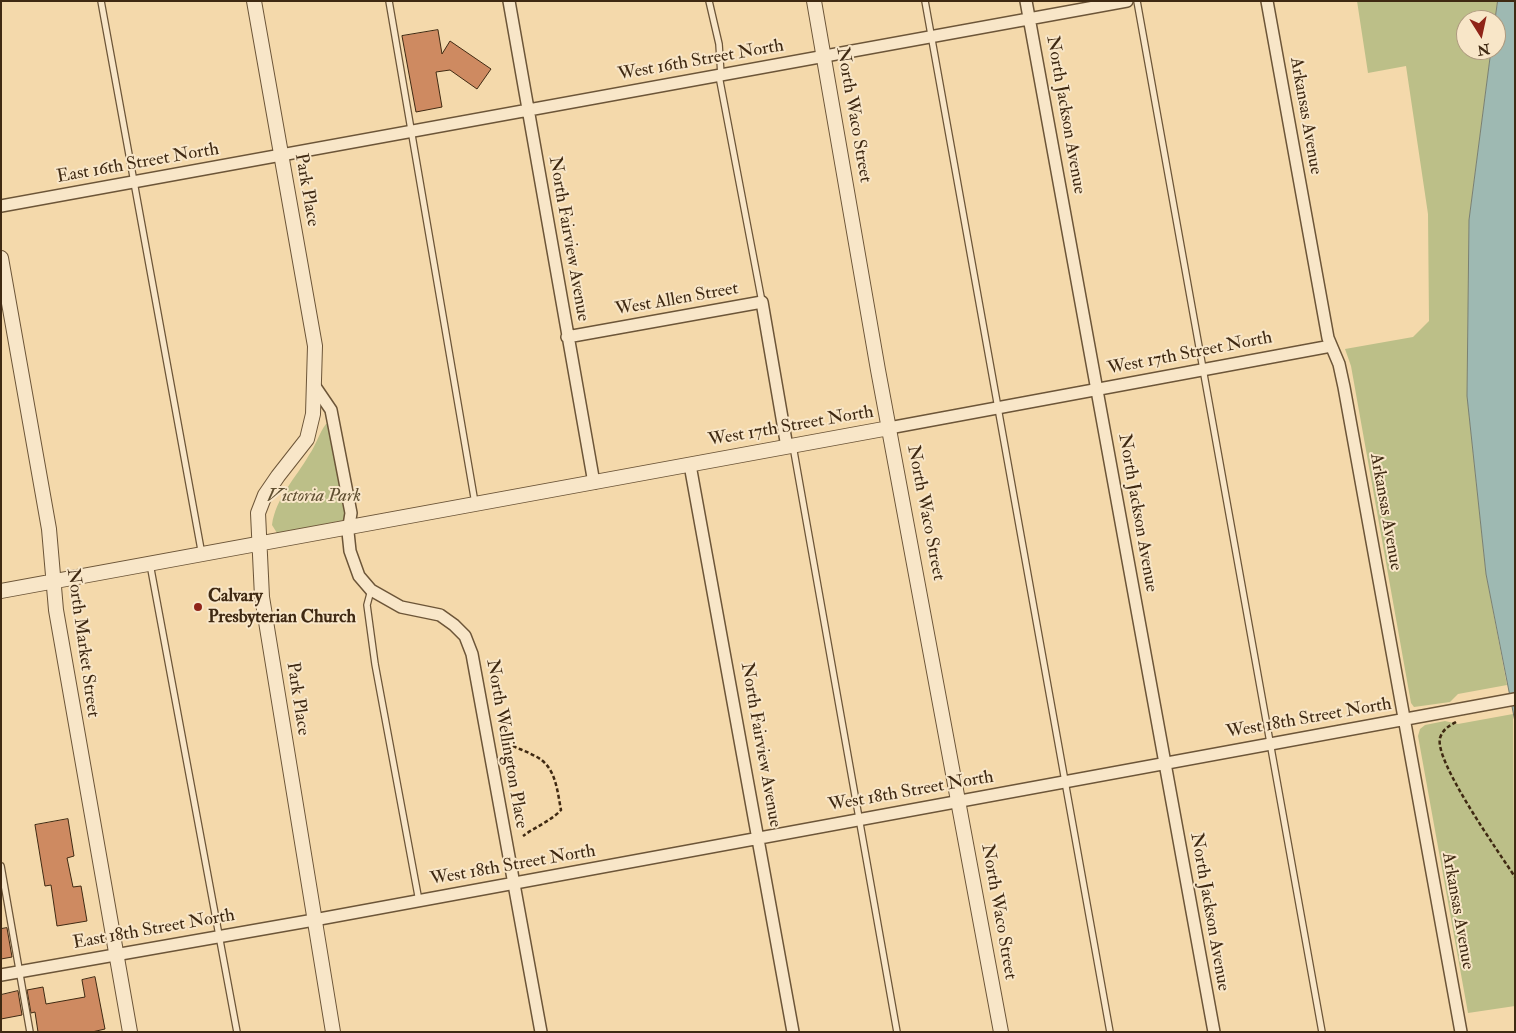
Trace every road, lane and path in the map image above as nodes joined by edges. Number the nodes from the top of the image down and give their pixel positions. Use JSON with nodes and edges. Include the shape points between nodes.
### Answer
{"nodes":[{"id":1,"x":101,"y":1,"type":"edge"},
{"id":2,"x":254,"y":1,"type":"edge"},
{"id":3,"x":389,"y":1,"type":"edge"},
{"id":4,"x":509,"y":1,"type":"edge"},
{"id":5,"x":709,"y":1,"type":"edge"},
{"id":6,"x":814,"y":1,"type":"edge"},
{"id":7,"x":925,"y":1,"type":"edge"},
{"id":8,"x":1026,"y":1,"type":"edge"},
{"id":9,"x":1128,"y":1,"type":"edge"},
{"id":10,"x":1137,"y":1,"type":"edge"},
{"id":11,"x":1267,"y":1,"type":"edge"},
{"id":12,"x":1029,"y":19,"type":"junction"},
{"id":13,"x":931,"y":37,"type":"junction"},
{"id":14,"x":824,"y":57,"type":"junction"},
{"id":15,"x":720,"y":76,"type":"junction"},
{"id":16,"x":528,"y":111,"type":"junction"},
{"id":17,"x":412,"y":132,"type":"junction"},
{"id":18,"x":281,"y":156,"type":"junction"},
{"id":19,"x":134,"y":182,"type":"junction"},
{"id":20,"x":1,"y":206,"type":"edge"},
{"id":21,"x":1,"y":258,"type":"edge"},
{"id":22,"x":762,"y":302,"type":"junction"},
{"id":23,"x":568,"y":337,"type":"junction"},
{"id":24,"x":1331,"y":346,"type":"junction"},
{"id":25,"x":1202,"y":371,"type":"junction"},
{"id":26,"x":314,"y":385,"type":"junction"},
{"id":27,"x":1097,"y":390,"type":"junction"},
{"id":28,"x":998,"y":408,"type":"junction"},
{"id":29,"x":889,"y":428,"type":"junction"},
{"id":30,"x":790,"y":447,"type":"junction"},
{"id":31,"x":690,"y":465,"type":"junction"},
{"id":32,"x":594,"y":483,"type":"junction"},
{"id":33,"x":475,"y":505,"type":"junction"},
{"id":34,"x":349,"y":528,"type":"junction"},
{"id":35,"x":258,"y":544,"type":"junction"},
{"id":36,"x":202,"y":555,"type":"junction"},
{"id":37,"x":150,"y":564,"type":"junction"},
{"id":38,"x":53,"y":582,"type":"junction"},
{"id":39,"x":371,"y":590,"type":"junction"},
{"id":40,"x":1,"y":591,"type":"edge"},
{"id":41,"x":1515,"y":699,"type":"edge"},
{"id":42,"x":1405,"y":719,"type":"junction"},
{"id":43,"x":1460,"y":720,"type":"dead end"},
{"id":44,"x":507,"y":743,"type":"dead end"},
{"id":45,"x":1270,"y":744,"type":"junction"},
{"id":46,"x":1165,"y":763,"type":"junction"},
{"id":47,"x":1065,"y":781,"type":"junction"},
{"id":48,"x":959,"y":801,"type":"junction"},
{"id":49,"x":859,"y":819,"type":"junction"},
{"id":50,"x":523,"y":836,"type":"dead end"},
{"id":51,"x":759,"y":838,"type":"junction"},
{"id":52,"x":1,"y":866,"type":"edge"},
{"id":53,"x":1515,"y":877,"type":"edge"},
{"id":54,"x":514,"y":883,"type":"junction"},
{"id":55,"x":419,"y":901,"type":"junction"},
{"id":56,"x":314,"y":920,"type":"junction"},
{"id":57,"x":219,"y":937,"type":"junction"},
{"id":58,"x":116,"y":955,"type":"junction"},
{"id":59,"x":20,"y":972,"type":"junction"},
{"id":60,"x":1,"y":975,"type":"edge"},
{"id":61,"x":30,"y":1032,"type":"edge"},
{"id":62,"x":130,"y":1032,"type":"edge"},
{"id":63,"x":237,"y":1032,"type":"edge"},
{"id":64,"x":333,"y":1032,"type":"edge"},
{"id":65,"x":541,"y":1032,"type":"edge"},
{"id":66,"x":793,"y":1032,"type":"edge"},
{"id":67,"x":897,"y":1032,"type":"edge"},
{"id":68,"x":1001,"y":1032,"type":"edge"},
{"id":69,"x":1110,"y":1032,"type":"edge"},
{"id":70,"x":1214,"y":1032,"type":"edge"},
{"id":71,"x":1322,"y":1032,"type":"edge"},
{"id":72,"x":1461,"y":1032,"type":"edge"}],
"edges":[{"from":1,"to":19,"type":"lane"},
{"from":2,"to":18,"type":"street","name":"Park Place"},
{"from":3,"to":17,"type":"lane"},
{"from":4,"to":16,"type":"street","name":"North Fairview Avenue"},
{"from":5,"to":15,"type":"lane","via":[[718,44]]},
{"from":6,"to":14,"type":"street","name":"North Waco Street"},
{"from":7,"to":13,"type":"lane"},
{"from":8,"to":12,"type":"street","name":"North Jackson Avenue"},
{"from":9,"to":12,"type":"street","name":"West 16th Street North"},
{"from":10,"to":25,"type":"lane"},
{"from":11,"to":24,"type":"street","name":"Arkansas Avenue"},
{"from":12,"to":13,"type":"street","name":"West 16th Street North"},
{"from":12,"to":27,"type":"street","name":"North Jackson Avenue"},
{"from":13,"to":14,"type":"street","name":"West 16th Street North"},
{"from":13,"to":28,"type":"lane"},
{"from":14,"to":15,"type":"street","name":"West 16th Street North"},
{"from":14,"to":29,"type":"street","name":"North Waco Street"},
{"from":15,"to":16,"type":"street","name":"West 16th Street North"},
{"from":15,"to":22,"type":"lane"},
{"from":16,"to":17,"type":"street","name":"West 16th Street North"},
{"from":16,"to":23,"type":"street","name":"North Fairview Avenue"},
{"from":17,"to":18,"type":"street","name":"West 16th Street North"},
{"from":17,"to":33,"type":"lane"},
{"from":18,"to":19,"type":"street","name":"East 16th Street North"},
{"from":18,"to":26,"type":"street","name":"Park Place","via":[[314,346]]},
{"from":19,"to":20,"type":"street","name":"East 16th Street North"},
{"from":19,"to":36,"type":"lane"},
{"from":21,"to":38,"type":"street","name":"North Market Street","via":[[49,529]]},
{"from":22,"to":23,"type":"street","name":"West Allen Street"},
{"from":22,"to":30,"type":"street"},
{"from":23,"to":32,"type":"street","name":"North Fairview Avenue"},
{"from":24,"to":25,"type":"street","name":"West 17th Street North"},
{"from":24,"to":42,"type":"street","name":"Arkansas Avenue","via":[[1344,387]]},
{"from":25,"to":27,"type":"street","name":"West 17th Street North"},
{"from":25,"to":45,"type":"lane"},
{"from":26,"to":34,"type":"street","via":[[331,410],[351,513]]},
{"from":26,"to":35,"type":"street","name":"Park Place","via":[[314,414],[307,439],[265,495],[258,513]]},
{"from":27,"to":28,"type":"street","name":"West 17th Street North"},
{"from":27,"to":46,"type":"street","name":"North Jackson Avenue"},
{"from":28,"to":29,"type":"street","name":"West 17th Street North"},
{"from":28,"to":47,"type":"lane"},
{"from":29,"to":30,"type":"street","name":"West 17th Street North"},
{"from":29,"to":48,"type":"street","name":"North Waco Street"},
{"from":30,"to":31,"type":"street","name":"West 17th Street North"},
{"from":30,"to":49,"type":"lane"},
{"from":31,"to":32,"type":"street","name":"West 17th Street North"},
{"from":31,"to":51,"type":"street","name":"North Fairview Avenue"},
{"from":32,"to":33,"type":"street","name":"West 17th Street North"},
{"from":33,"to":34,"type":"street","name":"West 17th Street North"},
{"from":34,"to":35,"type":"street","name":"West 17th Street North"},
{"from":34,"to":39,"type":"street","name":"North Wellington Place","via":[[350,551],[359,576]]},
{"from":35,"to":36,"type":"street","name":"West 17th Street North"},
{"from":35,"to":56,"type":"street","name":"Park Place","via":[[262,597]]},
{"from":36,"to":37,"type":"street","name":"West 17th Street North"},
{"from":37,"to":38,"type":"street","name":"West 17th Street North"},
{"from":37,"to":57,"type":"lane"},
{"from":38,"to":40,"type":"street","name":"West 17th Street North"},
{"from":38,"to":58,"type":"street","name":"North Market Street"},
{"from":39,"to":54,"type":"street","name":"North Wellington Place","via":[[401,607],[440,615],[465,636],[472,654]]},
{"from":39,"to":55,"type":"lane","via":[[367,605],[375,664]]},
{"from":41,"to":42,"type":"street","name":"West 18th Street North"},
{"from":42,"to":45,"type":"street","name":"West 18th Street North"},
{"from":42,"to":72,"type":"street","name":"Arkansas Avenue"},
{"from":43,"to":53,"type":"path","via":[[1445,728],[1439,739],[1443,756],[1451,776]]},
{"from":44,"to":50,"type":"path","via":[[537,756],[548,765],[554,775],[561,810]]},
{"from":45,"to":46,"type":"street","name":"West 18th Street North"},
{"from":45,"to":71,"type":"lane"},
{"from":46,"to":47,"type":"street","name":"West 18th Street North"},
{"from":46,"to":70,"type":"street","name":"North Jackson Avenue"},
{"from":47,"to":48,"type":"street","name":"West 18th Street North"},
{"from":47,"to":69,"type":"lane"},
{"from":48,"to":49,"type":"street","name":"West 18th Street North"},
{"from":48,"to":68,"type":"street","name":"North Waco Street"},
{"from":49,"to":51,"type":"street","name":"West 18th Street North"},
{"from":49,"to":67,"type":"lane"},
{"from":51,"to":54,"type":"street","name":"West 18th Street North"},
{"from":51,"to":66,"type":"street","name":"North Fairview Avenue"},
{"from":52,"to":59,"type":"lane"},
{"from":54,"to":55,"type":"street","name":"West 18th Street North"},
{"from":54,"to":65,"type":"street","name":"North Wellington Place"},
{"from":55,"to":56,"type":"street","name":"West 18th Street North"},
{"from":56,"to":57,"type":"street","name":"East 18th Street North"},
{"from":56,"to":64,"type":"street","name":"Park Place"},
{"from":57,"to":58,"type":"street","name":"East 18th Street North"},
{"from":57,"to":63,"type":"lane"},
{"from":58,"to":59,"type":"street","name":"East 18th Street North"},
{"from":58,"to":62,"type":"street","name":"North Market Street"},
{"from":59,"to":60,"type":"street","name":"East 18th Street North"},
{"from":59,"to":61,"type":"lane"}]}
